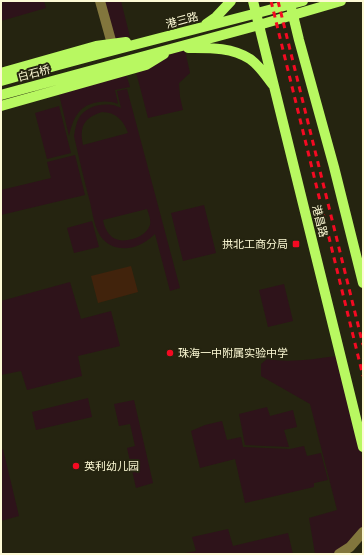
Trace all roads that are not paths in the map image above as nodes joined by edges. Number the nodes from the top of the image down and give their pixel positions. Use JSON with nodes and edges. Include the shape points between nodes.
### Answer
{"nodes":[{"id":1,"x":100,"y":1,"type":"edge"},
{"id":2,"x":231,"y":1,"type":"edge"},
{"id":3,"x":254,"y":1,"type":"edge"},
{"id":4,"x":303,"y":1,"type":"edge"},
{"id":5,"x":341,"y":1,"type":"edge"},
{"id":6,"x":290,"y":3,"type":"edge"},
{"id":7,"x":256,"y":13,"type":"junction"},
{"id":8,"x":293,"y":16,"type":"junction"},
{"id":9,"x":259,"y":25,"type":"junction"},
{"id":10,"x":200,"y":28,"type":"junction"},
{"id":11,"x":172,"y":36,"type":"junction"},
{"id":12,"x":112,"y":44,"type":"junction"},
{"id":13,"x":176,"y":47,"type":"junction"},
{"id":14,"x":68,"y":62,"type":"joint"},
{"id":15,"x":1,"y":73,"type":"edge"},
{"id":16,"x":1,"y":81,"type":"edge"},
{"id":17,"x":275,"y":88,"type":"junction"},
{"id":18,"x":1,"y":95,"type":"edge"},
{"id":19,"x":1,"y":106,"type":"edge"},
{"id":20,"x":363,"y":283,"type":"edge"},
{"id":21,"x":363,"y":447,"type":"edge"},
{"id":22,"x":363,"y":532,"type":"edge"},
{"id":23,"x":339,"y":554,"type":"edge"}],
"edges":[{"from":1,"to":12,"type":"street"},
{"from":2,"to":10,"type":"main road","via":[[216,17]]},
{"from":3,"to":7,"type":"main road","name":"港昌路"},
{"from":4,"to":6,"type":"main road","name":"港三路"},
{"from":5,"to":8,"type":"main road","name":"白石桥"},
{"from":6,"to":7,"type":"main road","name":"港三路"},
{"from":6,"to":8,"type":"main road"},
{"from":7,"to":9,"type":"main road","name":"港昌路"},
{"from":7,"to":10,"type":"main road","name":"港三路"},
{"from":8,"to":9,"type":"main road","name":"白石桥"},
{"from":8,"to":20,"type":"main road"},
{"from":9,"to":13,"type":"main road","name":"白石桥"},
{"from":9,"to":17,"type":"main road","name":"港昌路"},
{"from":10,"to":11,"type":"main road","name":"港三路"},
{"from":11,"to":12,"type":"main road"},
{"from":11,"to":14,"type":"main road","name":"港三路"},
{"from":12,"to":15,"type":"main road","via":[[96,46]]},
{"from":13,"to":17,"type":"main road","via":[[232,51],[250,59]]},
{"from":13,"to":18,"type":"main road","name":"白石桥"},
{"from":13,"to":19,"type":"main road","via":[[146,65]]},
{"from":14,"to":16,"type":"main road","name":"白石桥"},
{"from":17,"to":21,"type":"main road","name":"港昌路"},
{"from":22,"to":23,"type":"street","via":[[350,547]]}]}
